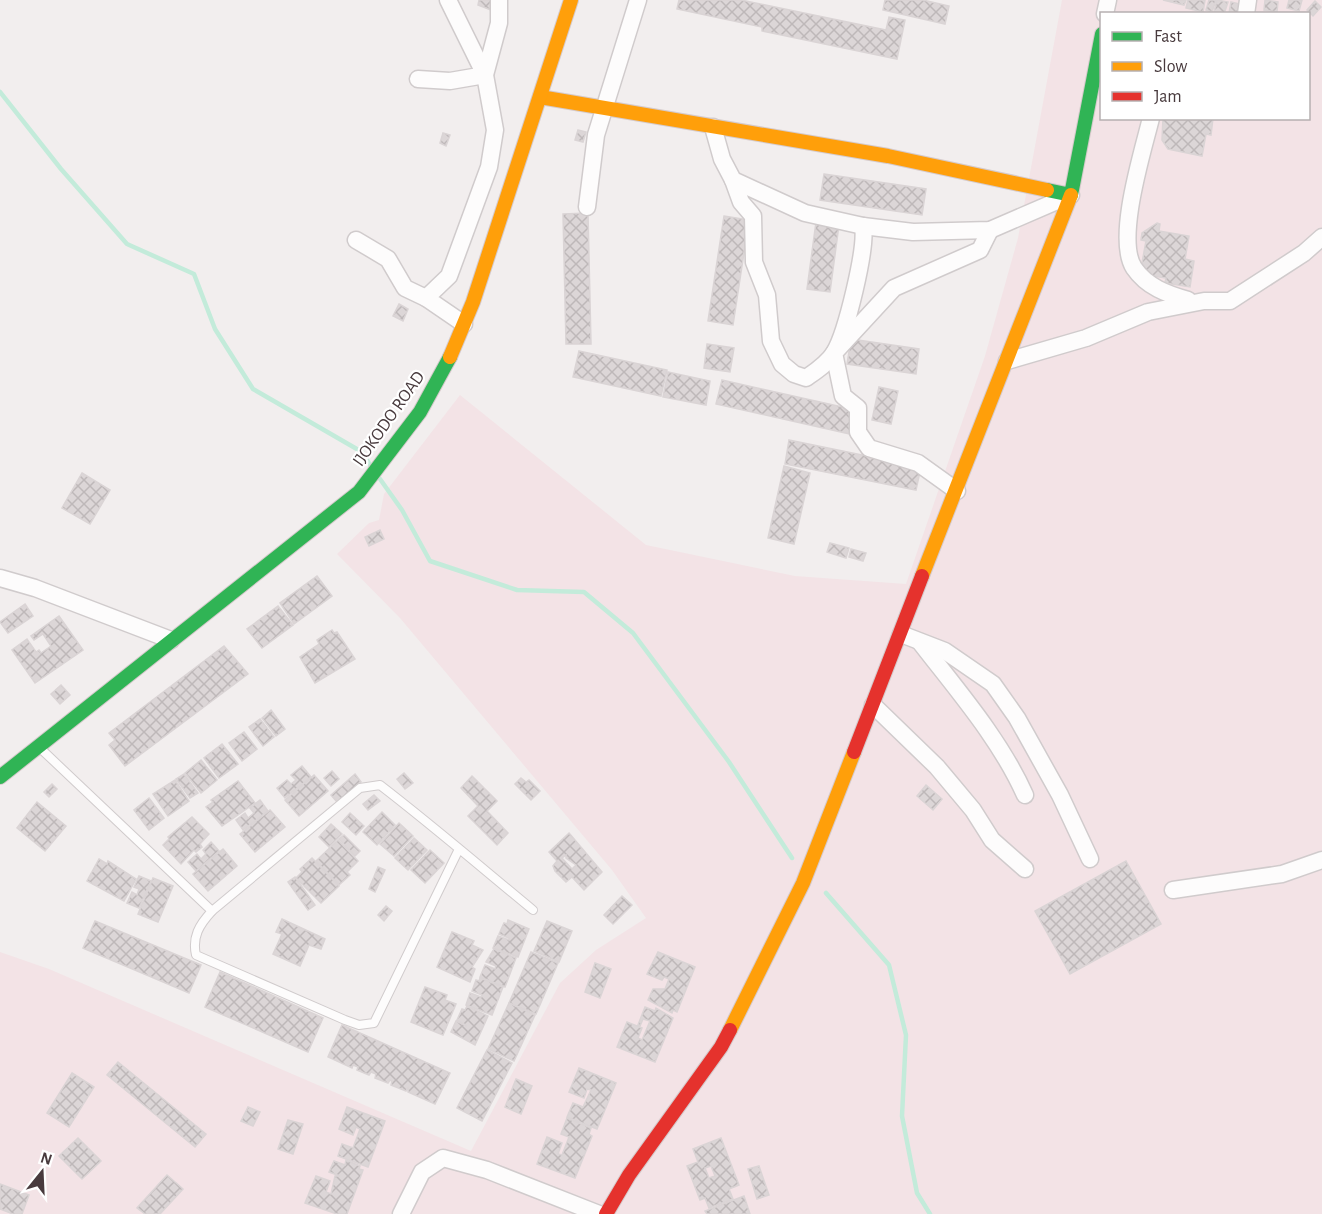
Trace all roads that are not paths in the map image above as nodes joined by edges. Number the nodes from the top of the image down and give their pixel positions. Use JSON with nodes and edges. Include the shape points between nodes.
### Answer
{"nodes":[{"id":1,"x":448,"y":0,"type":"edge"},
{"id":2,"x":499,"y":0,"type":"edge"},
{"id":3,"x":571,"y":0,"type":"edge"},
{"id":4,"x":639,"y":0,"type":"edge"},
{"id":5,"x":1100,"y":39,"type":"edge"},
{"id":6,"x":485,"y":75,"type":"junction"},
{"id":7,"x":418,"y":79,"type":"dead end"},
{"id":8,"x":540,"y":97,"type":"junction"},
{"id":9,"x":604,"y":108,"type":"junction"},
{"id":10,"x":1150,"y":120,"type":"edge"},
{"id":11,"x":713,"y":127,"type":"junction"},
{"id":12,"x":733,"y":180,"type":"junction"},
{"id":13,"x":1071,"y":195,"type":"junction"},
{"id":14,"x":587,"y":207,"type":"dead end"},
{"id":15,"x":863,"y":226,"type":"junction"},
{"id":16,"x":990,"y":230,"type":"junction"},
{"id":17,"x":1322,"y":237,"type":"edge"},
{"id":18,"x":356,"y":240,"type":"dead end"},
{"id":19,"x":426,"y":298,"type":"junction"},
{"id":20,"x":1195,"y":302,"type":"junction"},
{"id":21,"x":464,"y":324,"type":"junction"},
{"id":22,"x":834,"y":353,"type":"junction"},
{"id":23,"x":1007,"y":361,"type":"junction"},
{"id":24,"x":957,"y":491,"type":"junction"},
{"id":25,"x":0,"y":578,"type":"edge"},
{"id":26,"x":901,"y":634,"type":"junction"},
{"id":27,"x":171,"y":640,"type":"junction"},
{"id":28,"x":920,"y":641,"type":"junction"},
{"id":29,"x":873,"y":705,"type":"junction"},
{"id":30,"x":39,"y":748,"type":"junction"},
{"id":31,"x":0,"y":777,"type":"edge"},
{"id":32,"x":1025,"y":795,"type":"dead end"},
{"id":33,"x":459,"y":849,"type":"junction"},
{"id":34,"x":1090,"y":859,"type":"dead end"},
{"id":35,"x":1322,"y":860,"type":"edge"},
{"id":36,"x":1025,"y":869,"type":"dead end"},
{"id":37,"x":1173,"y":890,"type":"dead end"},
{"id":38,"x":533,"y":910,"type":"dead end"},
{"id":39,"x":212,"y":912,"type":"junction"},
{"id":40,"x":401,"y":1214,"type":"edge"},
{"id":41,"x":599,"y":1214,"type":"edge"},
{"id":42,"x":606,"y":1214,"type":"edge"}],
"edges":[{"from":1,"to":6,"type":"street"},
{"from":2,"to":6,"type":"street","via":[[499,23]]},
{"from":3,"to":8,"type":"street","name":"IJOKODO ROAD"},
{"from":4,"to":9,"type":"street"},
{"from":5,"to":13,"type":"street"},
{"from":6,"to":7,"type":"street","via":[[450,81]]},
{"from":6,"to":19,"type":"street","via":[[495,130],[489,167],[448,276]]},
{"from":8,"to":9,"type":"street"},
{"from":8,"to":21,"type":"street","name":"IJOKODO ROAD"},
{"from":9,"to":11,"type":"street"},
{"from":9,"to":14,"type":"street","via":[[596,135]]},
{"from":10,"to":20,"type":"street","via":[[1128,208],[1132,266],[1144,280],[1166,294]]},
{"from":11,"to":12,"type":"street"},
{"from":11,"to":13,"type":"street","via":[[888,156]]},
{"from":12,"to":15,"type":"street","via":[[805,213]]},
{"from":12,"to":22,"type":"street","via":[[741,202],[753,216],[754,262],[767,295],[771,342],[782,364],[806,378]]},
{"from":13,"to":16,"type":"street"},
{"from":13,"to":23,"type":"street"},
{"from":15,"to":16,"type":"street","via":[[913,232]]},
{"from":15,"to":22,"type":"street","via":[[865,238],[858,277]]},
{"from":16,"to":22,"type":"street","via":[[980,250],[894,288]]},
{"from":17,"to":20,"type":"street","via":[[1230,301]]},
{"from":18,"to":19,"type":"street","via":[[388,259],[405,288]]},
{"from":19,"to":21,"type":"street"},
{"from":20,"to":23,"type":"street","via":[[1148,312],[1086,338]]},
{"from":21,"to":27,"type":"street","name":"IJOKODO ROAD","via":[[439,378],[391,453],[359,492]]},
{"from":22,"to":24,"type":"street","via":[[843,396],[858,408],[858,432],[869,448],[918,463]]},
{"from":23,"to":24,"type":"street"},
{"from":24,"to":26,"type":"street"},
{"from":25,"to":27,"type":"street"},
{"from":26,"to":28,"type":"street"},
{"from":26,"to":29,"type":"street"},
{"from":27,"to":30,"type":"street","name":"IJOKODO ROAD"},
{"from":28,"to":32,"type":"street","via":[[978,718]]},
{"from":28,"to":34,"type":"street","via":[[945,651],[993,684],[1060,795]]},
{"from":29,"to":36,"type":"street","via":[[937,767],[992,840]]},
{"from":29,"to":42,"type":"street","via":[[803,882],[721,1047],[629,1175]]},
{"from":30,"to":31,"type":"street","name":"IJOKODO ROAD"},
{"from":30,"to":39,"type":"lane"},
{"from":33,"to":38,"type":"lane"},
{"from":33,"to":39,"type":"lane","via":[[380,784],[371,784],[360,788]]},
{"from":33,"to":39,"type":"lane","via":[[374,1023],[359,1025],[345,1020],[196,955],[193,942]]},
{"from":35,"to":37,"type":"street","via":[[1282,874]]},
{"from":40,"to":41,"type":"street","via":[[422,1172],[443,1158],[487,1170]]}]}
